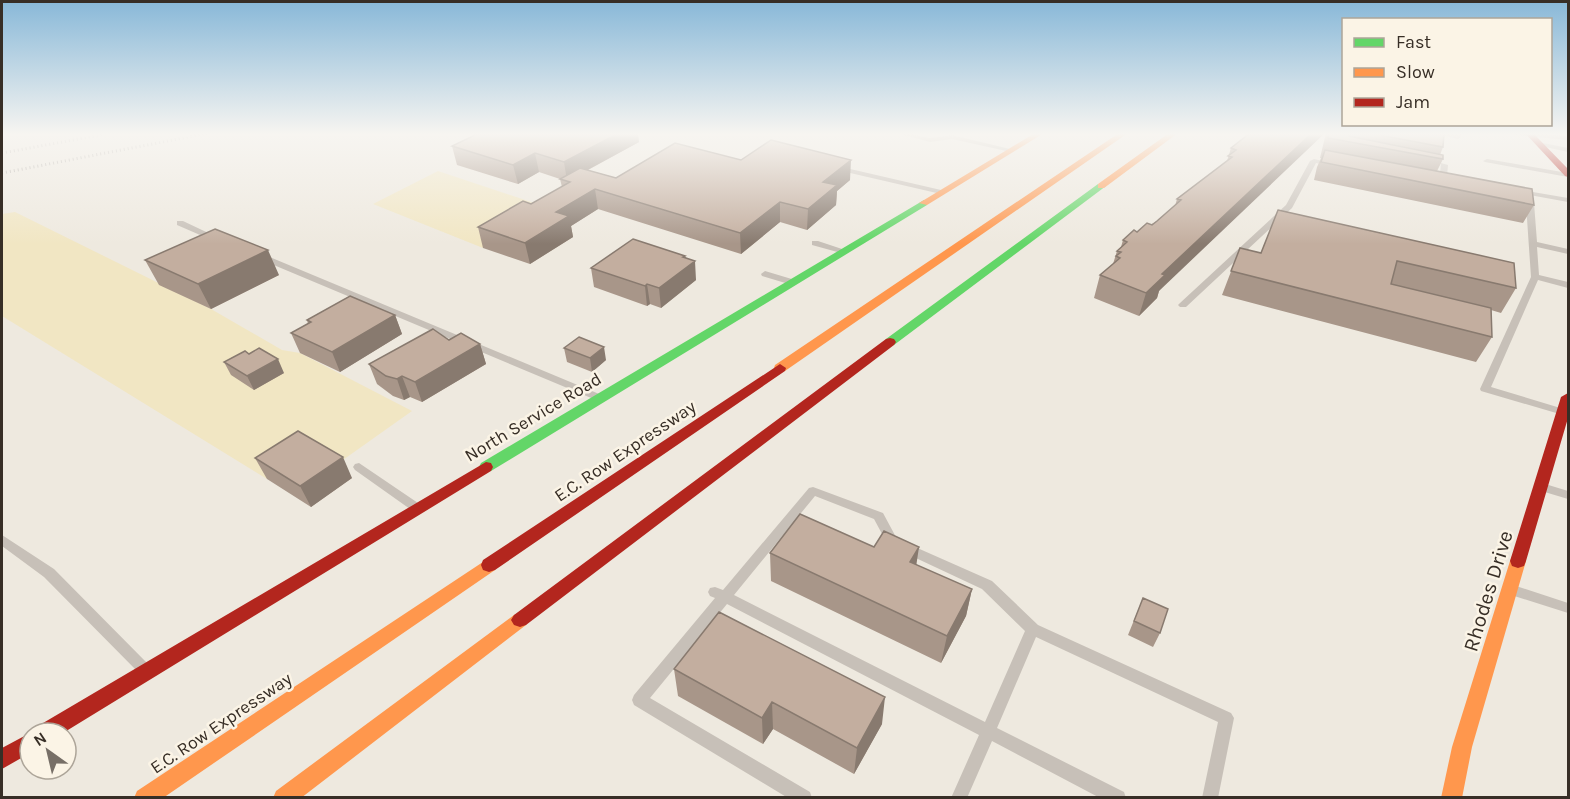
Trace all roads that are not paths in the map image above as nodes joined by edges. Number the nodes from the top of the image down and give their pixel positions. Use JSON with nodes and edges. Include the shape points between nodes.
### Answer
{"nodes":[{"id":1,"x":849,"y":170,"type":"edge"},
{"id":2,"x":977,"y":170,"type":"edge"},
{"id":3,"x":1070,"y":170,"type":"edge"},
{"id":4,"x":1122,"y":170,"type":"edge"},
{"id":5,"x":1309,"y":170,"type":"edge"},
{"id":6,"x":1441,"y":170,"type":"edge"},
{"id":7,"x":1546,"y":170,"type":"edge"},
{"id":8,"x":1569,"y":174,"type":"edge"},
{"id":9,"x":1453,"y":177,"type":"edge"},
{"id":10,"x":1531,"y":182,"type":"dead end"},
{"id":11,"x":1506,"y":189,"type":"edge"},
{"id":12,"x":941,"y":192,"type":"junction"},
{"id":13,"x":1538,"y":195,"type":"junction"},
{"id":14,"x":1569,"y":200,"type":"edge"},
{"id":15,"x":1519,"y":201,"type":"edge"},
{"id":16,"x":180,"y":223,"type":"dead end"},
{"id":17,"x":222,"y":241,"type":"edge"},
{"id":18,"x":815,"y":243,"type":"dead end"},
{"id":19,"x":1533,"y":244,"type":"junction"},
{"id":20,"x":844,"y":251,"type":"junction"},
{"id":21,"x":1569,"y":251,"type":"edge"},
{"id":22,"x":254,"y":254,"type":"edge"},
{"id":23,"x":765,"y":274,"type":"dead end"},
{"id":24,"x":1535,"y":277,"type":"junction"},
{"id":25,"x":792,"y":282,"type":"junction"},
{"id":26,"x":1569,"y":285,"type":"edge"},
{"id":27,"x":1183,"y":304,"type":"dead end"},
{"id":28,"x":1569,"y":397,"type":"edge"},
{"id":29,"x":600,"y":398,"type":"junction"},
{"id":30,"x":1564,"y":412,"type":"junction"},
{"id":31,"x":359,"y":467,"type":"dead end"},
{"id":32,"x":1541,"y":487,"type":"junction"},
{"id":33,"x":1569,"y":495,"type":"edge"},
{"id":34,"x":417,"y":508,"type":"junction"},
{"id":35,"x":2,"y":540,"type":"edge"},
{"id":36,"x":1510,"y":589,"type":"junction"},
{"id":37,"x":719,"y":594,"type":"junction"},
{"id":38,"x":1569,"y":608,"type":"edge"},
{"id":39,"x":1033,"y":629,"type":"junction"},
{"id":40,"x":146,"y":672,"type":"junction"},
{"id":41,"x":285,"y":701,"type":"junction"},
{"id":42,"x":65,"y":721,"type":"edge"},
{"id":43,"x":987,"y":731,"type":"junction"},
{"id":44,"x":351,"y":748,"type":"junction"},
{"id":45,"x":18,"y":749,"type":"edge"},
{"id":46,"x":2,"y":759,"type":"edge"},
{"id":47,"x":128,"y":798,"type":"edge"},
{"id":48,"x":144,"y":798,"type":"edge"},
{"id":49,"x":283,"y":798,"type":"edge"},
{"id":50,"x":292,"y":798,"type":"edge"},
{"id":51,"x":804,"y":798,"type":"edge"},
{"id":52,"x":959,"y":798,"type":"edge"},
{"id":53,"x":1118,"y":798,"type":"edge"},
{"id":54,"x":1210,"y":798,"type":"edge"},
{"id":55,"x":1451,"y":798,"type":"edge"}],
"edges":[{"from":1,"to":12,"type":"lane"},
{"from":2,"to":12,"type":"main road","name":"North Service Road"},
{"from":3,"to":41,"type":"main road","name":"E.C. Row Expressway"},
{"from":4,"to":44,"type":"main road"},
{"from":5,"to":27,"type":"lane","via":[[1289,206]]},
{"from":6,"to":9,"type":"lane","via":[[1440,173]]},
{"from":7,"to":8,"type":"lane"},
{"from":10,"to":13,"type":"lane"},
{"from":11,"to":13,"type":"lane"},
{"from":12,"to":20,"type":"main road","name":"North Service Road"},
{"from":13,"to":14,"type":"lane"},
{"from":15,"to":19,"type":"lane","via":[[1530,203]]},
{"from":16,"to":17,"type":"lane"},
{"from":18,"to":20,"type":"lane"},
{"from":19,"to":21,"type":"lane"},
{"from":19,"to":24,"type":"lane"},
{"from":20,"to":25,"type":"main road","name":"North Service Road"},
{"from":22,"to":29,"type":"lane"},
{"from":23,"to":25,"type":"lane"},
{"from":24,"to":26,"type":"lane"},
{"from":24,"to":30,"type":"lane","via":[[1485,389]]},
{"from":25,"to":29,"type":"main road","name":"North Service Road"},
{"from":28,"to":30,"type":"main road","name":"Rhodes Drive"},
{"from":29,"to":34,"type":"main road","name":"North Service Road"},
{"from":30,"to":32,"type":"main road","name":"Rhodes Drive"},
{"from":31,"to":34,"type":"lane"},
{"from":32,"to":33,"type":"lane"},
{"from":32,"to":36,"type":"main road","name":"Rhodes Drive"},
{"from":34,"to":40,"type":"main road","name":"North Service Road"},
{"from":35,"to":40,"type":"lane","via":[[50,573]]},
{"from":36,"to":38,"type":"lane"},
{"from":36,"to":55,"type":"main road","name":"Rhodes Drive","via":[[1462,747]]},
{"from":37,"to":39,"type":"lane","via":[[813,491],[879,516],[892,542],[987,585]]},
{"from":37,"to":43,"type":"lane"},
{"from":37,"to":51,"type":"lane","via":[[639,700]]},
{"from":39,"to":43,"type":"lane"},
{"from":39,"to":54,"type":"lane","via":[[1226,718]]},
{"from":40,"to":42,"type":"main road","name":"North Service Road"},
{"from":41,"to":47,"type":"main road"},
{"from":41,"to":48,"type":"main road","name":"E.C. Row Expressway"},
{"from":43,"to":52,"type":"lane"},
{"from":43,"to":53,"type":"lane"},
{"from":44,"to":49,"type":"main road"},
{"from":44,"to":50,"type":"main road"},
{"from":45,"to":46,"type":"main road"}]}
